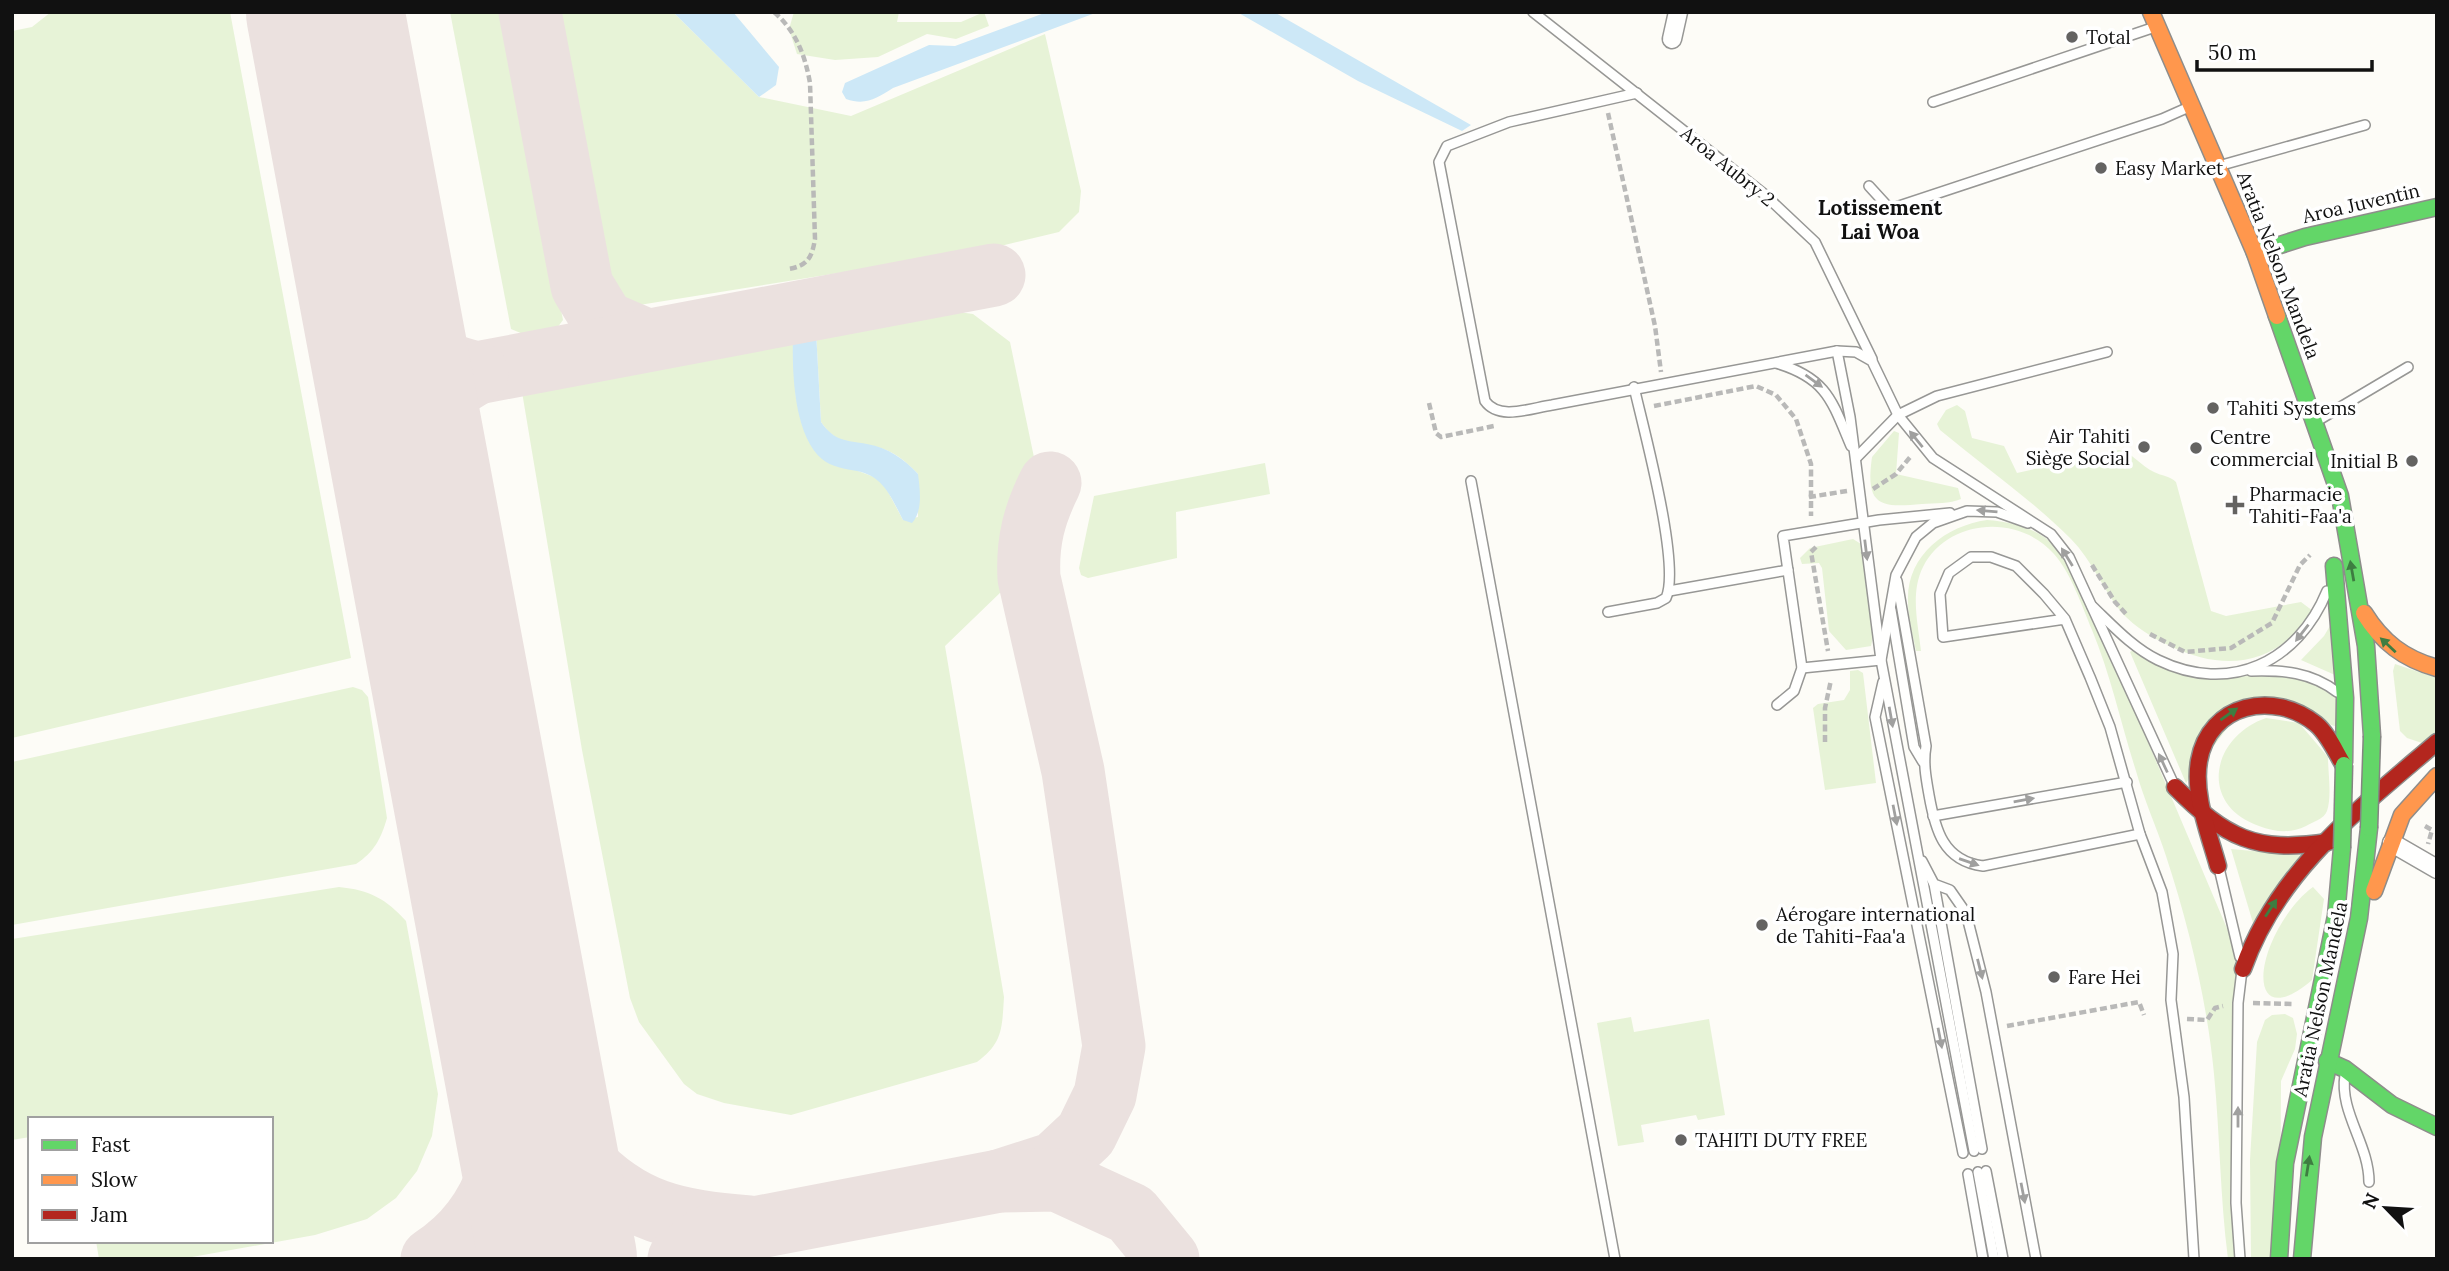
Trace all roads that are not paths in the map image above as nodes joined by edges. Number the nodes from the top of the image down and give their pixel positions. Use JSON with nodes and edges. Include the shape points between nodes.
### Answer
{"nodes":[{"id":1,"x":1533,"y":12,"type":"edge"},
{"id":2,"x":1678,"y":12,"type":"edge"},
{"id":3,"x":2154,"y":20,"type":"edge"},
{"id":4,"x":1672,"y":39,"type":"dead end"},
{"id":5,"x":1637,"y":93,"type":"junction"},
{"id":6,"x":1933,"y":102,"type":"dead end"},
{"id":7,"x":2191,"y":106,"type":"junction"},
{"id":8,"x":2365,"y":125,"type":"dead end"},
{"id":9,"x":2217,"y":166,"type":"junction"},
{"id":10,"x":1869,"y":186,"type":"dead end"},
{"id":11,"x":2437,"y":207,"type":"edge"},
{"id":12,"x":2255,"y":253,"type":"junction"},
{"id":13,"x":1837,"y":351,"type":"junction"},
{"id":14,"x":2108,"y":352,"type":"dead end"},
{"id":15,"x":1872,"y":361,"type":"junction"},
{"id":16,"x":1771,"y":362,"type":"junction"},
{"id":17,"x":2408,"y":367,"type":"dead end"},
{"id":18,"x":1634,"y":387,"type":"junction"},
{"id":19,"x":1898,"y":415,"type":"junction"},
{"id":20,"x":2316,"y":421,"type":"junction"},
{"id":21,"x":1856,"y":458,"type":"junction"},
{"id":22,"x":2325,"y":459,"type":"junction"},
{"id":23,"x":1471,"y":481,"type":"dead end"},
{"id":24,"x":2322,"y":500,"type":"dead end"},
{"id":25,"x":1955,"y":513,"type":"junction"},
{"id":26,"x":1863,"y":523,"type":"junction"},
{"id":27,"x":2051,"y":534,"type":"junction"},
{"id":28,"x":2332,"y":555,"type":"dead end"},
{"id":29,"x":1788,"y":570,"type":"junction"},
{"id":30,"x":2335,"y":573,"type":"junction"},
{"id":31,"x":1896,"y":575,"type":"junction"},
{"id":32,"x":1669,"y":591,"type":"junction"},
{"id":33,"x":2357,"y":600,"type":"junction"},
{"id":34,"x":1889,"y":601,"type":"junction"},
{"id":35,"x":2091,"y":604,"type":"junction"},
{"id":36,"x":1608,"y":612,"type":"dead end"},
{"id":37,"x":2065,"y":619,"type":"junction"},
{"id":38,"x":1881,"y":660,"type":"junction"},
{"id":39,"x":1802,"y":668,"type":"junction"},
{"id":40,"x":2437,"y":668,"type":"edge"},
{"id":41,"x":2245,"y":671,"type":"junction"},
{"id":42,"x":1884,"y":677,"type":"junction"},
{"id":43,"x":2350,"y":701,"type":"junction"},
{"id":44,"x":1777,"y":705,"type":"dead end"},
{"id":45,"x":2437,"y":741,"type":"edge"},
{"id":46,"x":1923,"y":762,"type":"junction"},
{"id":47,"x":2343,"y":764,"type":"junction"},
{"id":48,"x":2437,"y":776,"type":"edge"},
{"id":49,"x":2127,"y":782,"type":"junction"},
{"id":50,"x":2175,"y":787,"type":"junction"},
{"id":51,"x":1933,"y":816,"type":"junction"},
{"id":52,"x":2206,"y":820,"type":"junction"},
{"id":53,"x":2140,"y":834,"type":"junction"},
{"id":54,"x":2392,"y":843,"type":"junction"},
{"id":55,"x":2335,"y":845,"type":"junction"},
{"id":56,"x":1917,"y":850,"type":"junction"},
{"id":57,"x":2218,"y":866,"type":"junction"},
{"id":58,"x":2437,"y":869,"type":"edge"},
{"id":59,"x":1934,"y":884,"type":"junction"},
{"id":60,"x":2360,"y":926,"type":"junction"},
{"id":61,"x":2243,"y":969,"type":"junction"},
{"id":62,"x":2327,"y":1061,"type":"junction"},
{"id":63,"x":2346,"y":1066,"type":"junction"},
{"id":64,"x":2437,"y":1127,"type":"edge"},
{"id":65,"x":1963,"y":1153,"type":"dead end"},
{"id":66,"x":1977,"y":1172,"type":"junction"},
{"id":67,"x":2369,"y":1182,"type":"dead end"},
{"id":68,"x":1615,"y":1259,"type":"edge"},
{"id":69,"x":1983,"y":1259,"type":"edge"},
{"id":70,"x":1994,"y":1259,"type":"edge"},
{"id":71,"x":2003,"y":1259,"type":"edge"},
{"id":72,"x":2036,"y":1259,"type":"edge"},
{"id":73,"x":2194,"y":1259,"type":"edge"},
{"id":74,"x":2240,"y":1259,"type":"edge"},
{"id":75,"x":2279,"y":1259,"type":"edge"},
{"id":76,"x":2302,"y":1259,"type":"edge"}],
"edges":[{"from":1,"to":5,"type":"lane","name":"Aroa Aubry 2"},
{"from":2,"to":4,"type":"street"},
{"from":3,"to":6,"type":"lane"},
{"from":3,"to":7,"type":"main road","name":"Aratia Nelson Mandela"},
{"from":5,"to":15,"type":"lane","name":"Aroa Aubry 2","via":[[1764,194],[1815,242]]},
{"from":5,"to":18,"type":"lane","via":[[1479,132],[1447,146],[1439,162],[1489,407],[1504,412]]},
{"from":7,"to":9,"type":"main road","name":"Aratia Nelson Mandela"},
{"from":7,"to":10,"type":"lane","via":[[1890,209]]},
{"from":8,"to":9,"type":"lane"},
{"from":9,"to":12,"type":"main road","name":"Aratia Nelson Mandela"},
{"from":11,"to":12,"type":"main road","name":"Aroa Juventin","via":[[2305,236]]},
{"from":12,"to":20,"type":"main road","name":"Aratia Nelson Mandela"},
{"from":13,"to":15,"type":"lane","via":[[1856,352]]},
{"from":13,"to":16,"type":"lane"},
{"from":13,"to":21,"type":"lane"},
{"from":14,"to":19,"type":"lane","via":[[1937,396]]},
{"from":15,"to":19,"type":"lane","name":"Aroa Aubry 2"},
{"from":16,"to":18,"type":"lane"},
{"from":16,"to":21,"type":"lane","one_way":true,"via":[[1793,368],[1822,386]]},
{"from":17,"to":20,"type":"lane"},
{"from":18,"to":32,"type":"lane","via":[[1669,560]]},
{"from":19,"to":21,"type":"lane"},
{"from":27,"to":19,"type":"lane","name":"Aroa Aubry 2","one_way":true,"via":[[1933,458]]},
{"from":20,"to":22,"type":"main road","name":"Aratia Nelson Mandela"},
{"from":21,"to":26,"type":"lane"},
{"from":22,"to":24,"type":"main road","name":"Aratia Nelson Mandela"},
{"from":33,"to":22,"type":"main road","name":"Aratia Nelson Mandela","one_way":true,"via":[[2340,496]]},
{"from":23,"to":68,"type":"lane"},
{"from":25,"to":26,"type":"lane"},
{"from":27,"to":25,"type":"lane","one_way":true,"via":[[1997,512]]},
{"from":25,"to":31,"type":"lane","via":[[1916,537]]},
{"from":26,"to":29,"type":"lane","via":[[1783,536]]},
{"from":26,"to":38,"type":"lane","one_way":true},
{"from":35,"to":27,"type":"lane","one_way":true,"via":[[2069,557]]},
{"from":28,"to":30,"type":"main road","name":"Aratia Nelson Mandela"},
{"from":29,"to":32,"type":"lane"},
{"from":29,"to":39,"type":"lane"},
{"from":30,"to":41,"type":"lane","one_way":true,"via":[[2321,607],[2299,639]]},
{"from":30,"to":43,"type":"main road","name":"Aratia Nelson Mandela"},
{"from":31,"to":34,"type":"lane"},
{"from":31,"to":46,"type":"lane","via":[[1926,746]]},
{"from":32,"to":36,"type":"lane","via":[[1657,603]]},
{"from":40,"to":33,"type":"main road","one_way":true,"via":[[2396,653],[2379,637]]},
{"from":33,"to":60,"type":"main road","name":"Aratia Nelson Mandela","bridge":true,"via":[[2366,646],[2369,722],[2369,828]]},
{"from":34,"to":38,"type":"lane"},
{"from":34,"to":46,"type":"lane","via":[[1914,747]]},
{"from":35,"to":41,"type":"lane","via":[[2157,659],[2203,673]]},
{"from":50,"to":35,"type":"lane","one_way":true},
{"from":37,"to":37,"type":"lane","via":[[1943,637],[1940,594],[1958,563],[1971,557],[1991,557],[2015,566]]},
{"from":37,"to":49,"type":"lane","via":[[2110,727]]},
{"from":38,"to":39,"type":"lane"},
{"from":38,"to":42,"type":"lane"},
{"from":39,"to":44,"type":"lane","via":[[1794,691]]},
{"from":41,"to":43,"type":"lane","via":[[2293,672],[2328,685]]},
{"from":42,"to":56,"type":"lane","one_way":true},
{"from":42,"to":65,"type":"lane","one_way":true,"via":[[1875,717]]},
{"from":43,"to":47,"type":"main road","name":"Aratia Nelson Mandela"},
{"from":45,"to":55,"type":"main road"},
{"from":46,"to":51,"type":"lane"},
{"from":52,"to":47,"type":"main road","one_way":true,"via":[[2199,776],[2202,750],[2215,726],[2238,708],[2264,702],[2294,709],[2327,735]]},
{"from":47,"to":55,"type":"main road","name":"Aratia Nelson Mandela","bridge":true},
{"from":48,"to":54,"type":"main road","via":[[2402,815]]},
{"from":51,"to":49,"type":"lane","one_way":true},
{"from":49,"to":53,"type":"lane"},
{"from":50,"to":52,"type":"main road"},
{"from":50,"to":57,"type":"lane"},
{"from":51,"to":53,"type":"lane","one_way":true,"via":[[1934,827],[1951,854],[1971,865]]},
{"from":52,"to":55,"type":"main road","via":[[2235,839],[2259,846]]},
{"from":52,"to":57,"type":"main road"},
{"from":53,"to":73,"type":"lane","via":[[2162,892],[2173,954],[2171,1000],[2184,1097]]},
{"from":54,"to":58,"type":"street"},
{"from":54,"to":60,"type":"main road"},
{"from":61,"to":55,"type":"main road","one_way":true,"via":[[2259,926],[2277,898]]},
{"from":55,"to":75,"type":"main road","name":"Aratia Nelson Mandela","via":[[2332,938],[2285,1163]]},
{"from":56,"to":59,"type":"lane"},
{"from":56,"to":59,"type":"lane","via":[[1978,1150]]},
{"from":57,"to":61,"type":"lane"},
{"from":59,"to":72,"type":"lane","one_way":true,"via":[[1950,890],[1966,912],[1986,992]]},
{"from":60,"to":62,"type":"main road","name":"Aratia Nelson Mandela"},
{"from":74,"to":61,"type":"lane","one_way":true,"via":[[2236,1203],[2238,1017]]},
{"from":62,"to":63,"type":"main road"},
{"from":76,"to":62,"type":"main road","name":"Aratia Nelson Mandela","one_way":true,"via":[[2304,1191]]},
{"from":63,"to":64,"type":"main road","via":[[2394,1106]]},
{"from":63,"to":67,"type":"lane","via":[[2343,1094],[2368,1161]]},
{"from":66,"to":69,"type":"lane"},
{"from":66,"to":70,"type":"lane"},
{"from":66,"to":71,"type":"lane"}]}
